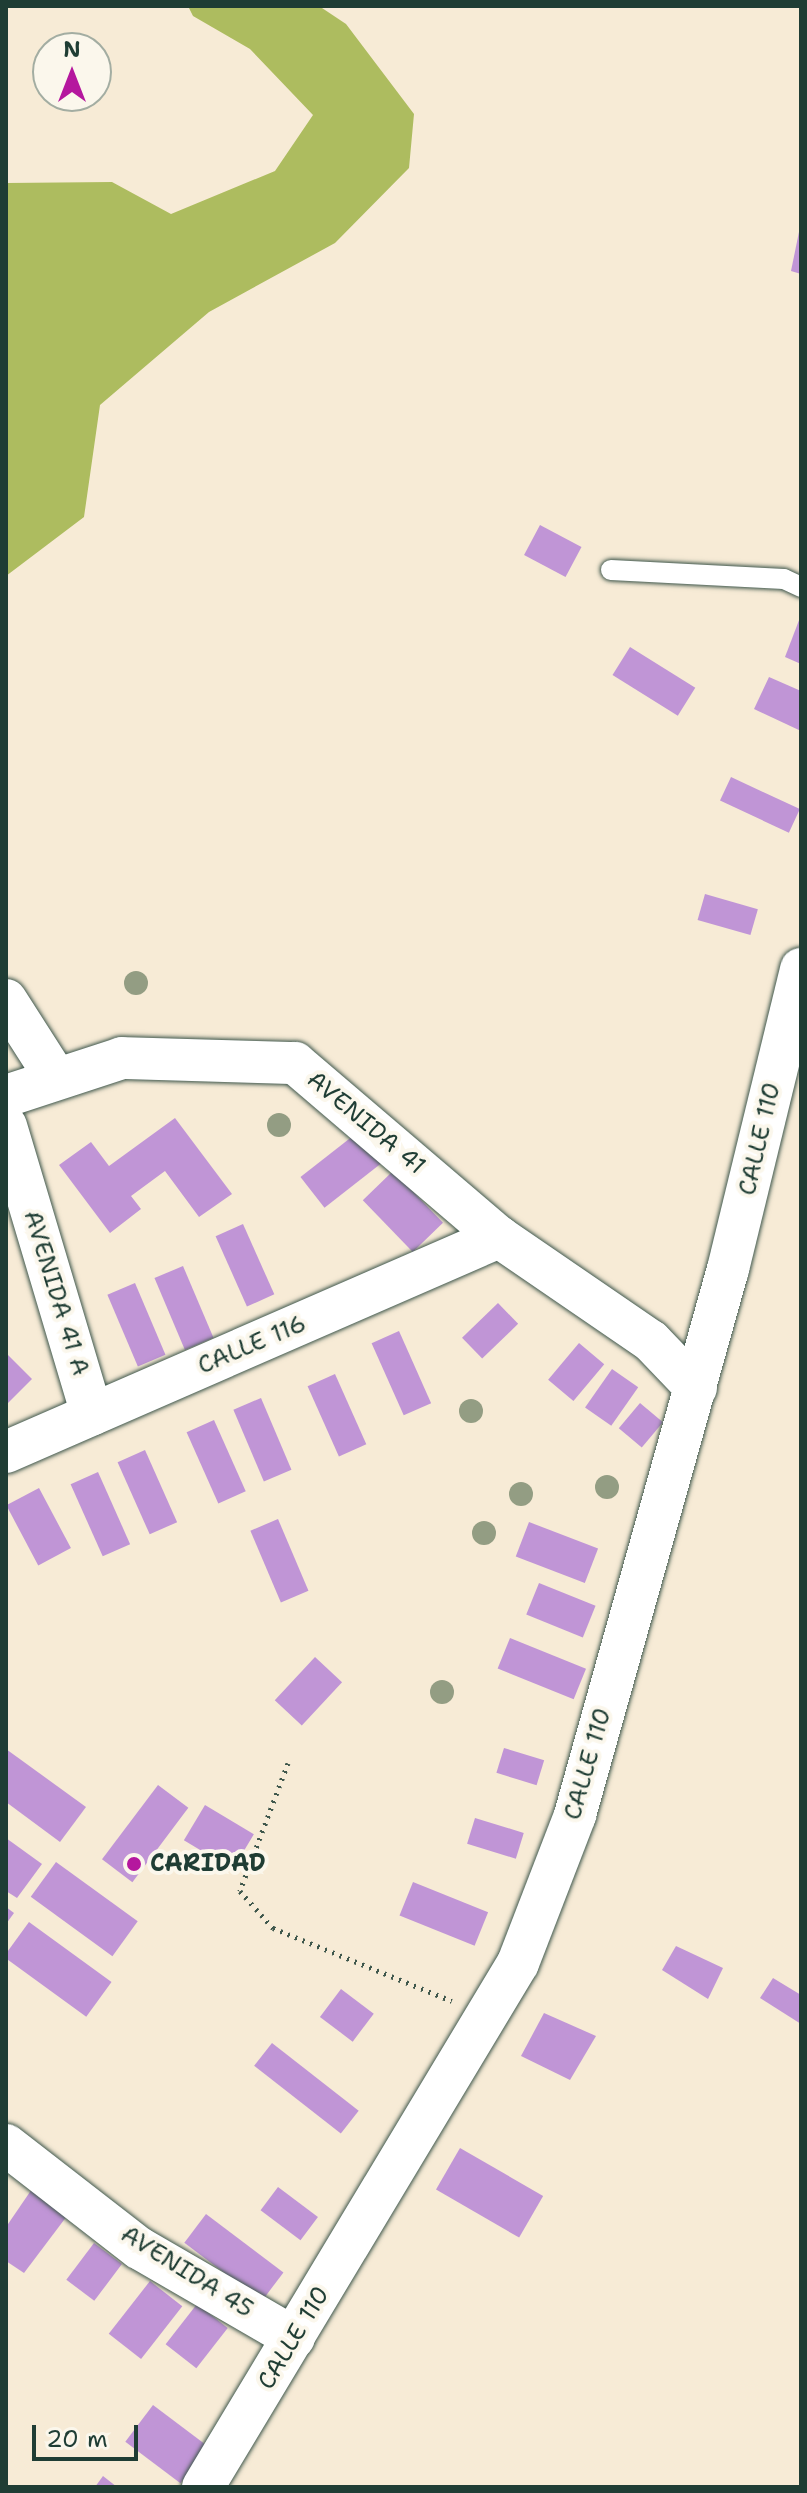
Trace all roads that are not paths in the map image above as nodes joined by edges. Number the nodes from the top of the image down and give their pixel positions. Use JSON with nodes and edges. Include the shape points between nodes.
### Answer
{"nodes":[{"id":1,"x":611,"y":570,"type":"dead end"},
{"id":2,"x":801,"y":587,"type":"edge"},
{"id":3,"x":801,"y":969,"type":"edge"},
{"id":4,"x":6,"y":1000,"type":"edge"},
{"id":5,"x":54,"y":1075,"type":"junction"},
{"id":6,"x":6,"y":1096,"type":"edge"},
{"id":7,"x":6,"y":1126,"type":"edge"},
{"id":8,"x":499,"y":1237,"type":"junction"},
{"id":9,"x":696,"y":1388,"type":"junction"},
{"id":10,"x":92,"y":1414,"type":"junction"},
{"id":11,"x":6,"y":1452,"type":"edge"},
{"id":12,"x":6,"y":2145,"type":"edge"},
{"id":13,"x":294,"y":2338,"type":"junction"},
{"id":14,"x":203,"y":2487,"type":"edge"}],
"edges":[{"from":1,"to":2,"type":"lane","via":[[784,579]]},
{"from":3,"to":9,"type":"street","name":"CALLE 110"},
{"from":4,"to":5,"type":"street"},
{"from":5,"to":6,"type":"street","name":"AVENIDA 41"},
{"from":5,"to":8,"type":"street","name":"AVENIDA 41","via":[[122,1058],[295,1063]]},
{"from":7,"to":10,"type":"street","name":"AVENIDA 41 A"},
{"from":8,"to":9,"type":"street","name":"AVENIDA 41","via":[[651,1341]]},
{"from":8,"to":10,"type":"street","name":"CALLE 116"},
{"from":9,"to":13,"type":"street","name":"CALLE 110","via":[[575,1815],[518,1963]]},
{"from":10,"to":11,"type":"street","name":"CALLE 116"},
{"from":12,"to":13,"type":"street","name":"AVENIDA 45","via":[[139,2248]]},
{"from":13,"to":14,"type":"street","name":"CALLE 110"}]}
